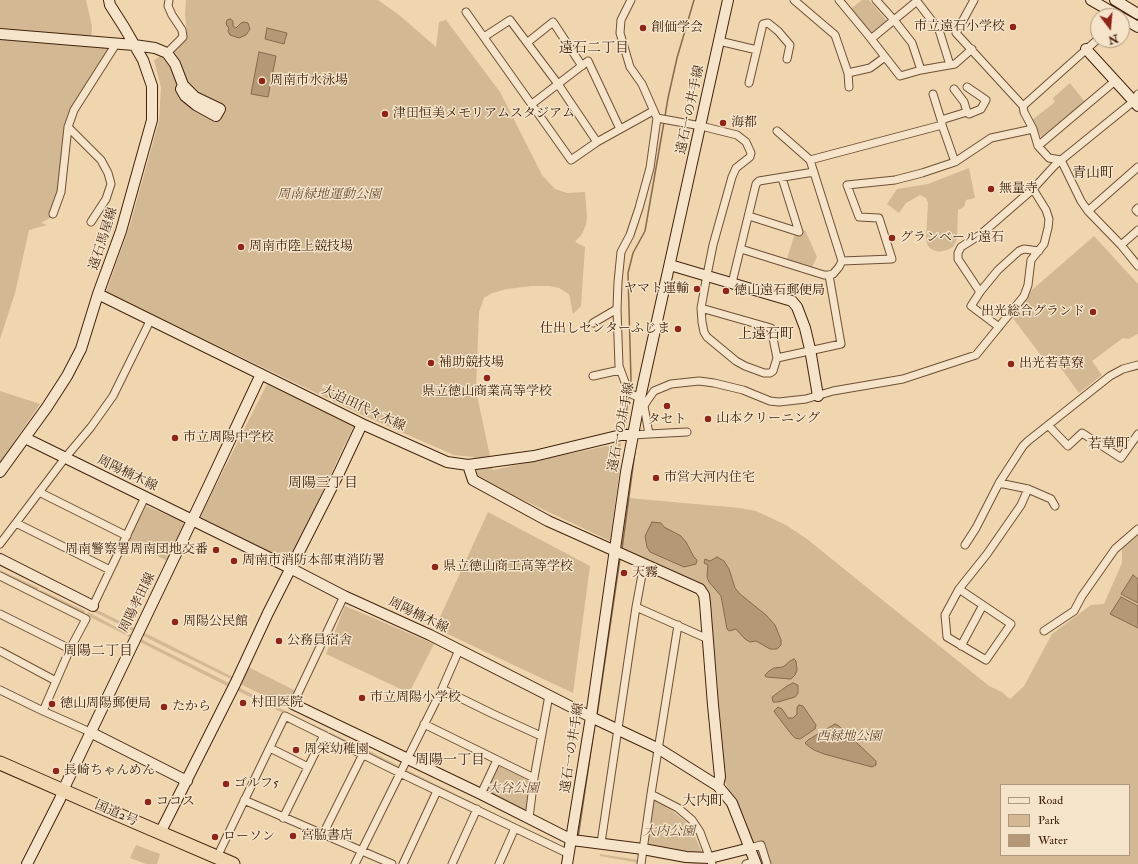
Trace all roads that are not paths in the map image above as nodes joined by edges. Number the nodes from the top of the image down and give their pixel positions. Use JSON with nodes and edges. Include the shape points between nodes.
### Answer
{"nodes":[{"id":1,"x":109,"y":0,"type":"edge"},
{"id":2,"x":169,"y":0,"type":"edge"},
{"id":3,"x":631,"y":0,"type":"edge"},
{"id":4,"x":728,"y":0,"type":"edge"},
{"id":5,"x":794,"y":0,"type":"edge"},
{"id":6,"x":838,"y":0,"type":"edge"},
{"id":7,"x":876,"y":0,"type":"edge"},
{"id":8,"x":974,"y":0,"type":"edge"},
{"id":9,"x":1091,"y":0,"type":"edge"},
{"id":10,"x":1115,"y":0,"type":"edge"},
{"id":11,"x":916,"y":1,"type":"edge"},
{"id":12,"x":1105,"y":8,"type":"edge"},
{"id":13,"x":466,"y":12,"type":"dead end"},
{"id":14,"x":1138,"y":12,"type":"edge"},
{"id":15,"x":894,"y":20,"type":"junction"},
{"id":16,"x":0,"y":34,"type":"edge"},
{"id":17,"x":484,"y":37,"type":"junction"},
{"id":18,"x":871,"y":38,"type":"junction"},
{"id":19,"x":719,"y":41,"type":"junction"},
{"id":20,"x":528,"y":42,"type":"junction"},
{"id":21,"x":116,"y":44,"type":"junction"},
{"id":22,"x":134,"y":45,"type":"junction"},
{"id":23,"x":1090,"y":46,"type":"edge"},
{"id":24,"x":972,"y":49,"type":"junction"},
{"id":25,"x":1086,"y":49,"type":"junction"},
{"id":26,"x":757,"y":50,"type":"junction"},
{"id":27,"x":167,"y":53,"type":"junction"},
{"id":28,"x":885,"y":57,"type":"junction"},
{"id":29,"x":787,"y":59,"type":"dead end"},
{"id":30,"x":950,"y":65,"type":"junction"},
{"id":31,"x":582,"y":66,"type":"junction"},
{"id":32,"x":921,"y":70,"type":"junction"},
{"id":33,"x":848,"y":73,"type":"junction"},
{"id":34,"x":1115,"y":81,"type":"junction"},
{"id":35,"x":749,"y":83,"type":"dead end"},
{"id":36,"x":558,"y":84,"type":"junction"},
{"id":37,"x":183,"y":85,"type":"dead end"},
{"id":38,"x":849,"y":87,"type":"dead end"},
{"id":39,"x":967,"y":87,"type":"dead end"},
{"id":40,"x":954,"y":90,"type":"dead end"},
{"id":41,"x":933,"y":94,"type":"dead end"},
{"id":42,"x":1137,"y":100,"type":"edge"},
{"id":43,"x":532,"y":104,"type":"junction"},
{"id":44,"x":1023,"y":106,"type":"junction"},
{"id":45,"x":967,"y":112,"type":"junction"},
{"id":46,"x":655,"y":115,"type":"junction"},
{"id":47,"x":941,"y":122,"type":"junction"},
{"id":48,"x":701,"y":126,"type":"junction"},
{"id":49,"x":68,"y":127,"type":"junction"},
{"id":50,"x":620,"y":129,"type":"junction"},
{"id":51,"x":1033,"y":129,"type":"junction"},
{"id":52,"x":777,"y":131,"type":"dead end"},
{"id":53,"x":597,"y":142,"type":"junction"},
{"id":54,"x":1038,"y":146,"type":"junction"},
{"id":55,"x":810,"y":160,"type":"junction"},
{"id":56,"x":1061,"y":160,"type":"junction"},
{"id":57,"x":955,"y":162,"type":"junction"},
{"id":58,"x":1138,"y":167,"type":"edge"},
{"id":59,"x":814,"y":172,"type":"junction"},
{"id":60,"x":782,"y":178,"type":"junction"},
{"id":61,"x":1033,"y":189,"type":"junction"},
{"id":62,"x":1138,"y":208,"type":"edge"},
{"id":63,"x":1088,"y":211,"type":"junction"},
{"id":64,"x":1138,"y":212,"type":"edge"},
{"id":65,"x":53,"y":214,"type":"dead end"},
{"id":66,"x":749,"y":216,"type":"junction"},
{"id":67,"x":91,"y":222,"type":"dead end"},
{"id":68,"x":1138,"y":230,"type":"edge"},
{"id":69,"x":1121,"y":245,"type":"junction"},
{"id":70,"x":741,"y":249,"type":"junction"},
{"id":71,"x":1039,"y":251,"type":"junction"},
{"id":72,"x":842,"y":261,"type":"junction"},
{"id":73,"x":670,"y":265,"type":"junction"},
{"id":74,"x":1138,"y":266,"type":"edge"},
{"id":75,"x":707,"y":275,"type":"junction"},
{"id":76,"x":829,"y":275,"type":"junction"},
{"id":77,"x":732,"y":283,"type":"junction"},
{"id":78,"x":980,"y":292,"type":"junction"},
{"id":79,"x":98,"y":294,"type":"junction"},
{"id":80,"x":701,"y":308,"type":"junction"},
{"id":81,"x":617,"y":309,"type":"junction"},
{"id":82,"x":151,"y":319,"type":"junction"},
{"id":83,"x":593,"y":323,"type":"dead end"},
{"id":84,"x":999,"y":327,"type":"junction"},
{"id":85,"x":810,"y":350,"type":"junction"},
{"id":86,"x":777,"y":358,"type":"junction"},
{"id":87,"x":1138,"y":365,"type":"edge"},
{"id":88,"x":620,"y":370,"type":"junction"},
{"id":89,"x":261,"y":374,"type":"junction"},
{"id":90,"x":593,"y":376,"type":"dead end"},
{"id":91,"x":818,"y":396,"type":"junction"},
{"id":92,"x":640,"y":398,"type":"junction"},
{"id":93,"x":362,"y":424,"type":"junction"},
{"id":94,"x":1048,"y":425,"type":"junction"},
{"id":95,"x":687,"y":432,"type":"dead end"},
{"id":96,"x":649,"y":434,"type":"junction"},
{"id":97,"x":1138,"y":434,"type":"edge"},
{"id":98,"x":633,"y":435,"type":"junction"},
{"id":99,"x":25,"y":438,"type":"junction"},
{"id":100,"x":65,"y":458,"type":"junction"},
{"id":101,"x":468,"y":465,"type":"junction"},
{"id":102,"x":0,"y":472,"type":"edge"},
{"id":103,"x":999,"y":483,"type":"junction"},
{"id":104,"x":1028,"y":489,"type":"junction"},
{"id":105,"x":39,"y":492,"type":"junction"},
{"id":106,"x":145,"y":497,"type":"junction"},
{"id":107,"x":1055,"y":506,"type":"dead end"},
{"id":108,"x":192,"y":520,"type":"junction"},
{"id":109,"x":16,"y":523,"type":"junction"},
{"id":110,"x":1138,"y":529,"type":"edge"},
{"id":111,"x":127,"y":536,"type":"junction"},
{"id":112,"x":0,"y":544,"type":"edge"},
{"id":113,"x":965,"y":545,"type":"dead end"},
{"id":114,"x":614,"y":551,"type":"junction"},
{"id":115,"x":0,"y":559,"type":"edge"},
{"id":116,"x":644,"y":564,"type":"junction"},
{"id":117,"x":290,"y":568,"type":"junction"},
{"id":118,"x":110,"y":570,"type":"junction"},
{"id":119,"x":0,"y":576,"type":"edge"},
{"id":120,"x":959,"y":589,"type":"junction"},
{"id":121,"x":344,"y":596,"type":"junction"},
{"id":122,"x":983,"y":605,"type":"junction"},
{"id":123,"x":93,"y":606,"type":"joint"},
{"id":124,"x":636,"y":607,"type":"junction"},
{"id":125,"x":0,"y":614,"type":"edge"},
{"id":126,"x":678,"y":625,"type":"junction"},
{"id":127,"x":1044,"y":631,"type":"dead end"},
{"id":128,"x":708,"y":639,"type":"junction"},
{"id":129,"x":961,"y":646,"type":"junction"},
{"id":130,"x":70,"y":649,"type":"junction"},
{"id":131,"x":459,"y":650,"type":"junction"},
{"id":132,"x":0,"y":651,"type":"edge"},
{"id":133,"x":56,"y":681,"type":"junction"},
{"id":134,"x":442,"y":689,"type":"junction"},
{"id":135,"x":0,"y":690,"type":"edge"},
{"id":136,"x":549,"y":695,"type":"junction"},
{"id":137,"x":293,"y":704,"type":"joint"},
{"id":138,"x":42,"y":711,"type":"junction"},
{"id":139,"x":594,"y":719,"type":"junction"},
{"id":140,"x":424,"y":724,"type":"junction"},
{"id":141,"x":618,"y":730,"type":"junction"},
{"id":142,"x":90,"y":732,"type":"junction"},
{"id":143,"x":324,"y":735,"type":"junction"},
{"id":144,"x":541,"y":736,"type":"junction"},
{"id":145,"x":270,"y":748,"type":"junction"},
{"id":146,"x":659,"y":749,"type":"junction"},
{"id":147,"x":363,"y":754,"type":"junction"},
{"id":148,"x":407,"y":759,"type":"junction"},
{"id":149,"x":497,"y":760,"type":"junction"},
{"id":150,"x":0,"y":762,"type":"edge"},
{"id":151,"x":308,"y":767,"type":"junction"},
{"id":152,"x":0,"y":772,"type":"edge"},
{"id":153,"x":400,"y":773,"type":"junction"},
{"id":154,"x":534,"y":778,"type":"junction"},
{"id":155,"x":187,"y":781,"type":"junction"},
{"id":156,"x":718,"y":786,"type":"junction"},
{"id":157,"x":437,"y":791,"type":"junction"},
{"id":158,"x":481,"y":794,"type":"junction"},
{"id":159,"x":651,"y":794,"type":"junction"},
{"id":160,"x":62,"y":795,"type":"junction"},
{"id":161,"x":244,"y":800,"type":"junction"},
{"id":162,"x":477,"y":810,"type":"junction"},
{"id":163,"x":284,"y":818,"type":"junction"},
{"id":164,"x":529,"y":818,"type":"junction"},
{"id":165,"x":515,"y":828,"type":"junction"},
{"id":166,"x":160,"y":833,"type":"junction"},
{"id":167,"x":323,"y":834,"type":"junction"},
{"id":168,"x":572,"y":840,"type":"junction"},
{"id":169,"x":601,"y":843,"type":"junction"},
{"id":170,"x":750,"y":848,"type":"junction"},
{"id":171,"x":643,"y":849,"type":"junction"},
{"id":172,"x":362,"y":850,"type":"junction"},
{"id":173,"x":568,"y":859,"type":"edge"},
{"id":174,"x":214,"y":860,"type":"edge"},
{"id":175,"x":711,"y":861,"type":"edge"},
{"id":176,"x":753,"y":863,"type":"edge"},
{"id":177,"x":27,"y":864,"type":"edge"},
{"id":178,"x":233,"y":864,"type":"edge"},
{"id":179,"x":355,"y":864,"type":"edge"},
{"id":180,"x":392,"y":864,"type":"edge"},
{"id":181,"x":403,"y":864,"type":"edge"},
{"id":182,"x":452,"y":864,"type":"edge"},
{"id":183,"x":499,"y":864,"type":"edge"},
{"id":184,"x":641,"y":864,"type":"edge"},
{"id":185,"x":768,"y":864,"type":"edge"}],
"edges":[{"from":1,"to":22,"type":"street","name":"遠石馬屋線","via":[[110,6]]},
{"from":2,"to":27,"type":"street","via":[[168,6],[182,30],[183,37]]},
{"from":3,"to":46,"type":"street","via":[[621,20],[620,33],[630,67],[642,84]]},
{"from":4,"to":19,"type":"street","name":"遠石一の井手線"},
{"from":5,"to":33,"type":"street","via":[[834,35]]},
{"from":6,"to":18,"type":"street"},
{"from":7,"to":15,"type":"street"},
{"from":8,"to":24,"type":"street","via":[[956,33]]},
{"from":9,"to":12,"type":"street"},
{"from":10,"to":14,"type":"street"},
{"from":11,"to":15,"type":"street"},
{"from":11,"to":30,"type":"street","via":[[939,30]]},
{"from":13,"to":17,"type":"street"},
{"from":15,"to":18,"type":"street"},
{"from":15,"to":32,"type":"street","via":[[912,43]]},
{"from":16,"to":21,"type":"street"},
{"from":17,"to":20,"type":"street","via":[[510,20]]},
{"from":17,"to":43,"type":"street"},
{"from":18,"to":28,"type":"street"},
{"from":19,"to":26,"type":"street"},
{"from":19,"to":48,"type":"street","name":"遠石一の井手線"},
{"from":20,"to":31,"type":"street","via":[[553,22]]},
{"from":20,"to":36,"type":"street"},
{"from":21,"to":22,"type":"street"},
{"from":21,"to":49,"type":"street","via":[[74,110]]},
{"from":22,"to":27,"type":"street","via":[[155,48]]},
{"from":22,"to":79,"type":"street","name":"遠石馬屋線","via":[[143,60],[152,86],[152,120],[121,231]]},
{"from":23,"to":25,"type":"street"},
{"from":24,"to":30,"type":"street","via":[[955,64]]},
{"from":24,"to":44,"type":"street"},
{"from":25,"to":34,"type":"street"},
{"from":25,"to":44,"type":"street"},
{"from":26,"to":29,"type":"street","via":[[763,24],[768,23],[790,45]]},
{"from":26,"to":35,"type":"street"},
{"from":27,"to":37,"type":"street","via":[[175,64]]},
{"from":28,"to":32,"type":"street","via":[[900,76]]},
{"from":28,"to":33,"type":"street","via":[[870,68]]},
{"from":30,"to":32,"type":"street"},
{"from":31,"to":36,"type":"street"},
{"from":31,"to":50,"type":"street","via":[[588,61]]},
{"from":33,"to":38,"type":"street"},
{"from":34,"to":42,"type":"street"},
{"from":34,"to":54,"type":"street"},
{"from":36,"to":43,"type":"street"},
{"from":36,"to":53,"type":"street"},
{"from":39,"to":45,"type":"street","via":[[986,100],[981,109],[969,114]]},
{"from":40,"to":45,"type":"street","via":[[964,102]]},
{"from":41,"to":47,"type":"street"},
{"from":42,"to":56,"type":"street"},
{"from":43,"to":53,"type":"street","via":[[571,160]]},
{"from":44,"to":51,"type":"street"},
{"from":45,"to":47,"type":"street"},
{"from":46,"to":48,"type":"street"},
{"from":46,"to":50,"type":"street"},
{"from":46,"to":81,"type":"street","via":[[650,168],[639,208],[621,252]]},
{"from":47,"to":55,"type":"street"},
{"from":47,"to":57,"type":"street"},
{"from":48,"to":73,"type":"street","name":"遠石一の井手線"},
{"from":48,"to":75,"type":"street","via":[[737,135],[746,142],[751,153],[750,158],[736,168],[732,176]]},
{"from":49,"to":65,"type":"street","via":[[61,192]]},
{"from":49,"to":67,"type":"street","via":[[101,160],[111,184],[106,199]]},
{"from":50,"to":53,"type":"street"},
{"from":51,"to":54,"type":"street"},
{"from":51,"to":57,"type":"street","via":[[991,138]]},
{"from":52,"to":55,"type":"street"},
{"from":54,"to":56,"type":"street","via":[[1049,158]]},
{"from":55,"to":59,"type":"street"},
{"from":56,"to":61,"type":"street"},
{"from":56,"to":63,"type":"street"},
{"from":57,"to":72,"type":"street","via":[[895,180],[847,185],[859,217],[879,218],[892,259]]},
{"from":58,"to":63,"type":"street"},
{"from":59,"to":60,"type":"street"},
{"from":59,"to":72,"type":"street"},
{"from":60,"to":66,"type":"street","via":[[759,181],[756,184]]},
{"from":60,"to":66,"type":"street","via":[[799,232]]},
{"from":61,"to":71,"type":"street","via":[[1049,219],[1044,244]]},
{"from":61,"to":78,"type":"street","via":[[980,235],[961,247],[958,259]]},
{"from":62,"to":64,"type":"street"},
{"from":63,"to":69,"type":"street"},
{"from":66,"to":70,"type":"street"},
{"from":68,"to":69,"type":"street"},
{"from":69,"to":74,"type":"street"},
{"from":70,"to":76,"type":"street","via":[[818,274]]},
{"from":70,"to":77,"type":"street"},
{"from":71,"to":78,"type":"street","via":[[1018,251]]},
{"from":71,"to":84,"type":"street","via":[[1031,260],[1024,296]]},
{"from":72,"to":76,"type":"street","via":[[833,274]]},
{"from":73,"to":75,"type":"street"},
{"from":73,"to":92,"type":"street","name":"遠石一の井手線"},
{"from":75,"to":77,"type":"street"},
{"from":75,"to":80,"type":"street"},
{"from":76,"to":85,"type":"street","via":[[841,344]]},
{"from":77,"to":85,"type":"street","via":[[792,301],[802,315]]},
{"from":78,"to":84,"type":"street","via":[[971,306]]},
{"from":79,"to":82,"type":"street","name":"大迫田代々木線"},
{"from":79,"to":99,"type":"street","name":"遠石馬屋線","via":[[81,349],[67,376]]},
{"from":80,"to":86,"type":"street","via":[[771,328]]},
{"from":80,"to":86,"type":"street","via":[[707,337],[736,361],[770,373]]},
{"from":81,"to":83,"type":"street"},
{"from":81,"to":88,"type":"street"},
{"from":82,"to":89,"type":"street","name":"大迫田代々木線"},
{"from":82,"to":100,"type":"street","via":[[113,396]]},
{"from":84,"to":91,"type":"street","via":[[976,355],[903,379]]},
{"from":85,"to":86,"type":"street"},
{"from":85,"to":91,"type":"street"},
{"from":87,"to":94,"type":"street","via":[[1110,376]]},
{"from":88,"to":90,"type":"street"},
{"from":88,"to":92,"type":"street","via":[[629,393]]},
{"from":89,"to":93,"type":"street","name":"大迫田代々木線"},
{"from":89,"to":108,"type":"street","name":"周陽孝田線"},
{"from":91,"to":96,"type":"street","via":[[779,402],[714,383],[699,381],[671,384],[654,391],[644,406]]},
{"from":92,"to":98,"type":"street","name":"遠石一の井手線"},
{"from":93,"to":101,"type":"street","name":"大迫田代々木線","via":[[447,462]]},
{"from":93,"to":117,"type":"street"},
{"from":94,"to":97,"type":"street","via":[[1068,446],[1082,433],[1121,458]]},
{"from":94,"to":103,"type":"street","via":[[1023,446]]},
{"from":95,"to":96,"type":"street"},
{"from":96,"to":98,"type":"street"},
{"from":98,"to":101,"type":"street","name":"大迫田代々木線","via":[[621,435],[534,456]]},
{"from":98,"to":114,"type":"street","name":"遠石一の井手線"},
{"from":99,"to":100,"type":"street","name":"周陽楠木線"},
{"from":99,"to":102,"type":"street","name":"遠石馬屋線"},
{"from":100,"to":105,"type":"street"},
{"from":100,"to":106,"type":"street","name":"周陽楠木線"},
{"from":101,"to":114,"type":"street","via":[[473,480],[548,521]]},
{"from":103,"to":104,"type":"street"},
{"from":103,"to":113,"type":"street"},
{"from":104,"to":107,"type":"street","via":[[1051,499]]},
{"from":104,"to":120,"type":"street","via":[[1021,504],[987,554]]},
{"from":105,"to":109,"type":"street"},
{"from":105,"to":111,"type":"street"},
{"from":106,"to":108,"type":"street","name":"周陽楠木線"},
{"from":106,"to":111,"type":"street"},
{"from":108,"to":117,"type":"street","name":"周陽楠木線"},
{"from":108,"to":142,"type":"street","name":"周陽孝田線"},
{"from":109,"to":112,"type":"street"},
{"from":109,"to":118,"type":"street"},
{"from":110,"to":127,"type":"street","via":[[1115,549],[1074,611]]},
{"from":111,"to":118,"type":"street"},
{"from":114,"to":116,"type":"street"},
{"from":114,"to":139,"type":"street","name":"遠石一の井手線"},
{"from":115,"to":123,"type":"street"},
{"from":116,"to":124,"type":"street"},
{"from":116,"to":128,"type":"street","via":[[700,589],[705,599]]},
{"from":117,"to":121,"type":"street","name":"周陽楠木線"},
{"from":117,"to":155,"type":"street"},
{"from":118,"to":123,"type":"street"},
{"from":119,"to":130,"type":"street","via":[[86,618]]},
{"from":120,"to":122,"type":"street"},
{"from":120,"to":129,"type":"street","via":[[945,615],[947,637]]},
{"from":121,"to":131,"type":"street","name":"周陽楠木線"},
{"from":121,"to":137,"type":"street"},
{"from":122,"to":129,"type":"street"},
{"from":122,"to":129,"type":"street","via":[[1011,624],[986,660]]},
{"from":124,"to":126,"type":"street"},
{"from":124,"to":141,"type":"street"},
{"from":125,"to":130,"type":"street"},
{"from":126,"to":128,"type":"street"},
{"from":126,"to":146,"type":"street"},
{"from":128,"to":156,"type":"street","via":[[720,777]]},
{"from":130,"to":133,"type":"street"},
{"from":131,"to":134,"type":"street"},
{"from":131,"to":136,"type":"street","name":"周陽楠木線"},
{"from":132,"to":133,"type":"street"},
{"from":133,"to":138,"type":"street"},
{"from":134,"to":140,"type":"street"},
{"from":134,"to":144,"type":"street"},
{"from":135,"to":138,"type":"street"},
{"from":136,"to":139,"type":"street","name":"周陽楠木線"},
{"from":136,"to":144,"type":"street"},
{"from":137,"to":148,"type":"street"},
{"from":138,"to":142,"type":"street"},
{"from":139,"to":141,"type":"street","name":"周陽楠木線"},
{"from":139,"to":168,"type":"street","name":"遠石一の井手線"},
{"from":140,"to":148,"type":"street"},
{"from":140,"to":149,"type":"street"},
{"from":141,"to":146,"type":"street","name":"周陽楠木線"},
{"from":141,"to":169,"type":"street"},
{"from":142,"to":155,"type":"street"},
{"from":142,"to":160,"type":"street","name":"周陽孝田線"},
{"from":143,"to":145,"type":"street","via":[[285,716]]},
{"from":143,"to":147,"type":"street"},
{"from":143,"to":151,"type":"street"},
{"from":144,"to":154,"type":"street"},
{"from":145,"to":151,"type":"street"},
{"from":145,"to":161,"type":"street"},
{"from":146,"to":156,"type":"street","name":"周陽楠木線"},
{"from":146,"to":159,"type":"street"},
{"from":147,"to":153,"type":"street"},
{"from":147,"to":167,"type":"street"},
{"from":148,"to":153,"type":"street"},
{"from":148,"to":158,"type":"street"},
{"from":149,"to":154,"type":"street"},
{"from":149,"to":158,"type":"street"},
{"from":150,"to":160,"type":"highway","name":"国道2号"},
{"from":151,"to":163,"type":"street"},
{"from":152,"to":160,"type":"highway","name":"国道2号"},
{"from":153,"to":157,"type":"street"},
{"from":153,"to":172,"type":"street"},
{"from":154,"to":164,"type":"street"},
{"from":155,"to":166,"type":"street"},
{"from":156,"to":170,"type":"street","name":"周陽楠木線","via":[[732,803]]},
{"from":157,"to":162,"type":"street"},
{"from":157,"to":181,"type":"street"},
{"from":158,"to":164,"type":"street"},
{"from":159,"to":171,"type":"street"},
{"from":159,"to":175,"type":"street","via":[[678,808],[692,820],[700,832]]},
{"from":160,"to":166,"type":"highway","name":"国道2号"},
{"from":160,"to":174,"type":"highway","name":"国道2号"},
{"from":160,"to":177,"type":"street","name":"周陽孝田線"},
{"from":161,"to":163,"type":"street"},
{"from":161,"to":174,"type":"street"},
{"from":162,"to":165,"type":"street"},
{"from":162,"to":182,"type":"street"},
{"from":163,"to":167,"type":"street"},
{"from":164,"to":168,"type":"street"},
{"from":165,"to":173,"type":"street"},
{"from":165,"to":183,"type":"street"},
{"from":166,"to":174,"type":"highway","name":"国道2号"},
{"from":167,"to":172,"type":"street"},
{"from":168,"to":169,"type":"street"},
{"from":168,"to":173,"type":"street","name":"遠石一の井手線"},
{"from":169,"to":171,"type":"street"},
{"from":170,"to":175,"type":"street"},
{"from":170,"to":176,"type":"street","name":"周陽楠木線"},
{"from":170,"to":185,"type":"street","via":[[761,845]]},
{"from":171,"to":175,"type":"street"},
{"from":171,"to":184,"type":"street"},
{"from":172,"to":179,"type":"street"},
{"from":172,"to":180,"type":"street"},
{"from":174,"to":178,"type":"highway","name":"国道2号"}]}
